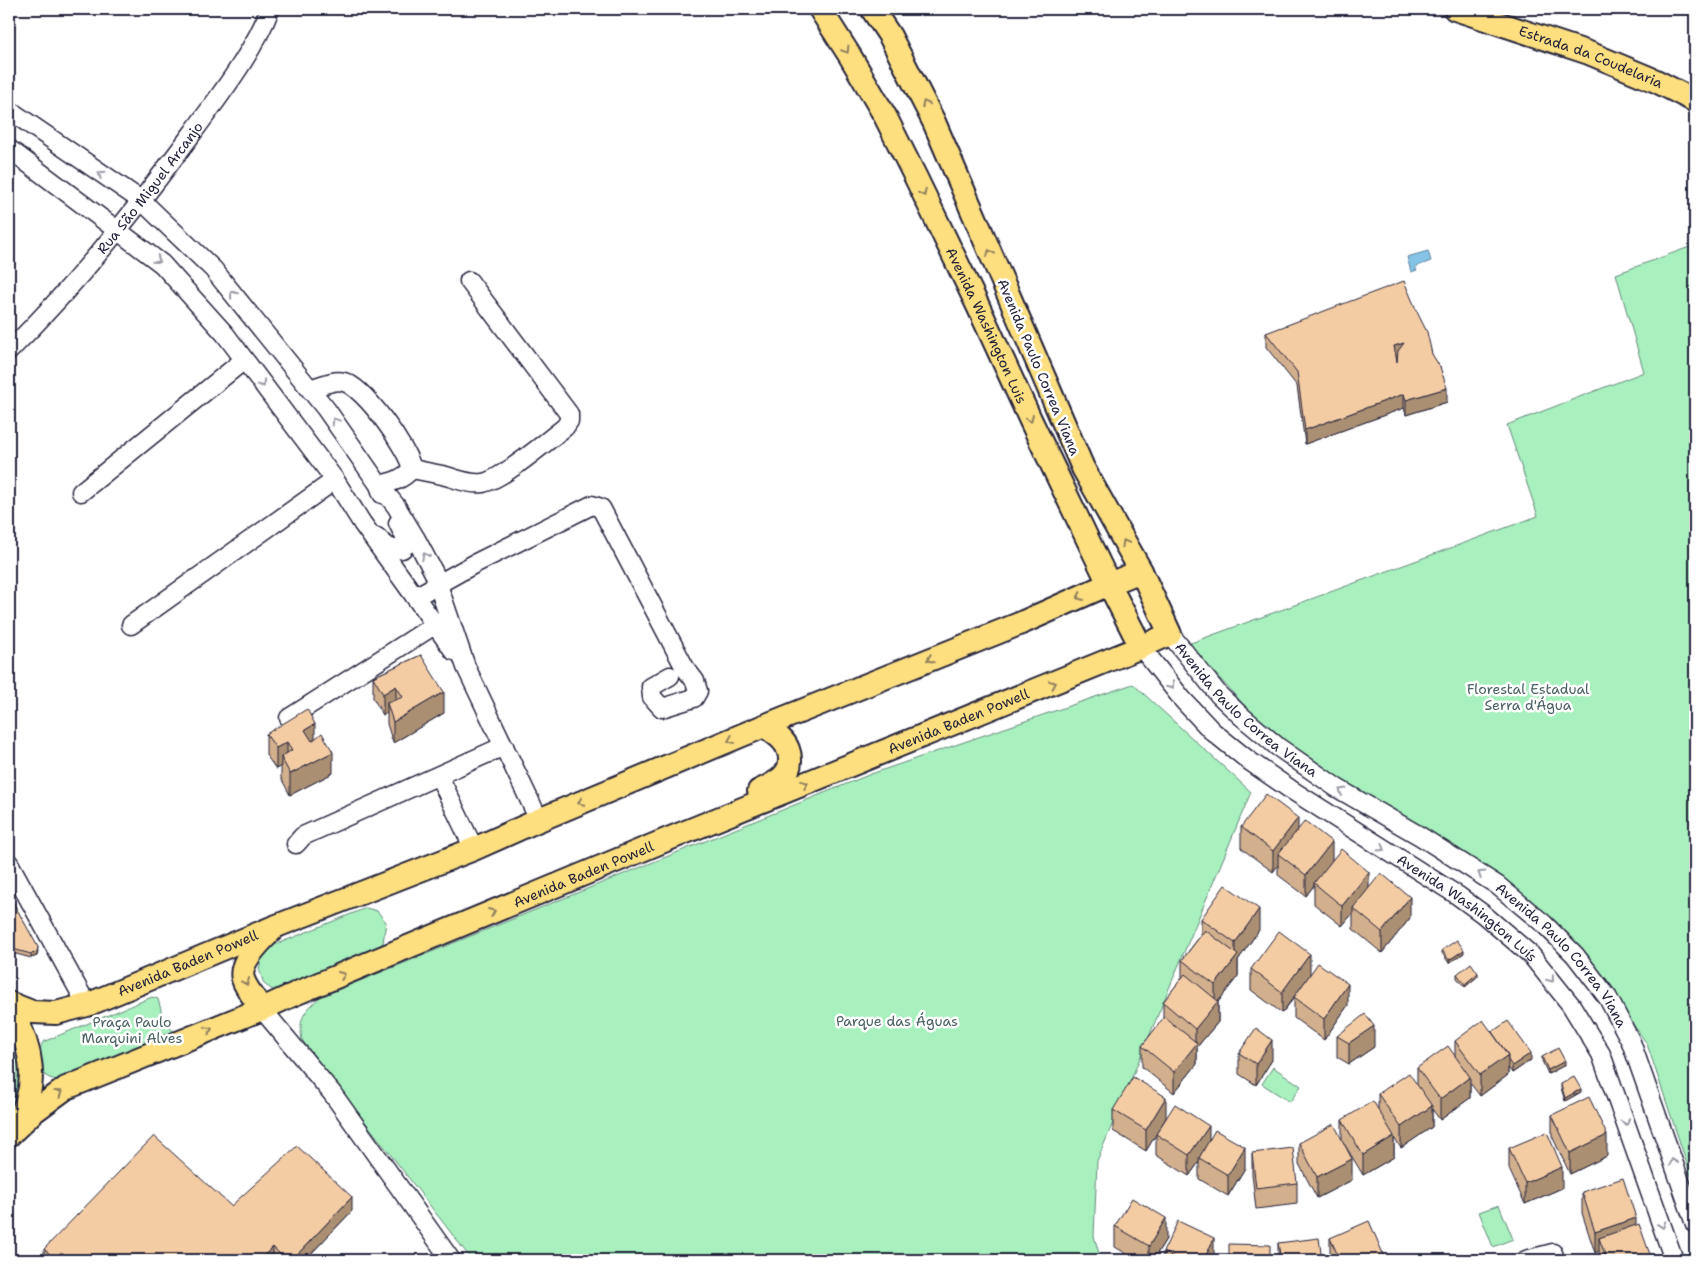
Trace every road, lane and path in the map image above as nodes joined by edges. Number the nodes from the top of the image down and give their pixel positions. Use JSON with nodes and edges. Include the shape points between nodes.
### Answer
{"nodes":[{"id":1,"x":270,"y":9,"type":"edge"},
{"id":2,"x":820,"y":9,"type":"edge"},
{"id":3,"x":872,"y":9,"type":"edge"},
{"id":4,"x":1455,"y":9,"type":"edge"},
{"id":5,"x":1695,"y":101,"type":"edge"},
{"id":6,"x":9,"y":110,"type":"edge"},
{"id":7,"x":9,"y":150,"type":"edge"},
{"id":8,"x":142,"y":201,"type":"junction"},
{"id":9,"x":119,"y":230,"type":"junction"},
{"id":10,"x":469,"y":280,"type":"dead end"},
{"id":11,"x":9,"y":351,"type":"edge"},
{"id":12,"x":244,"y":360,"type":"junction"},
{"id":13,"x":310,"y":389,"type":"junction"},
{"id":14,"x":412,"y":469,"type":"junction"},
{"id":15,"x":335,"y":480,"type":"junction"},
{"id":16,"x":379,"y":485,"type":"junction"},
{"id":17,"x":81,"y":492,"type":"dead end"},
{"id":18,"x":362,"y":523,"type":"junction"},
{"id":19,"x":1141,"y":571,"type":"junction"},
{"id":20,"x":1109,"y":584,"type":"junction"},
{"id":21,"x":438,"y":585,"type":"junction"},
{"id":22,"x":415,"y":597,"type":"junction"},
{"id":23,"x":442,"y":620,"type":"junction"},
{"id":24,"x":131,"y":625,"type":"dead end"},
{"id":25,"x":1170,"y":634,"type":"junction"},
{"id":26,"x":1142,"y":647,"type":"junction"},
{"id":27,"x":670,"y":676,"type":"dead end"},
{"id":28,"x":289,"y":718,"type":"edge"},
{"id":29,"x":764,"y":726,"type":"junction"},
{"id":30,"x":504,"y":746,"type":"junction"},
{"id":31,"x":439,"y":776,"type":"junction"},
{"id":32,"x":539,"y":820,"type":"junction"},
{"id":33,"x":666,"y":840,"type":"junction"},
{"id":34,"x":296,"y":844,"type":"dead end"},
{"id":35,"x":474,"y":848,"type":"junction"},
{"id":36,"x":9,"y":863,"type":"edge"},
{"id":37,"x":274,"y":927,"type":"junction"},
{"id":38,"x":9,"y":1005,"type":"edge"},
{"id":39,"x":86,"y":1005,"type":"junction"},
{"id":40,"x":262,"y":1009,"type":"junction"},
{"id":41,"x":9,"y":1135,"type":"edge"},
{"id":42,"x":1695,"y":1224,"type":"edge"},
{"id":43,"x":451,"y":1260,"type":"edge"},
{"id":44,"x":1526,"y":1260,"type":"edge"},
{"id":45,"x":1555,"y":1260,"type":"edge"},
{"id":46,"x":1674,"y":1260,"type":"edge"}],
"edges":[{"from":1,"to":8,"type":"street","name":"Rua São Miguel Arcanjo","via":[[263,27],[223,91]]},
{"from":2,"to":20,"type":"main road","name":"Avenida Washington Luis","one_way":true,"via":[[885,116]]},
{"from":19,"to":3,"type":"main road","name":"Avenida Paulo Correa Viana","one_way":true,"via":[[1083,468],[934,122],[890,36]]},
{"from":4,"to":5,"type":"main road","name":"Estrada da Coudelaria","via":[[1589,53]]},
{"from":8,"to":6,"type":"street","one_way":true},
{"from":7,"to":9,"type":"street"},
{"from":8,"to":9,"type":"street","name":"Rua São Miguel Arcanjo"},
{"from":13,"to":8,"type":"street","one_way":true,"via":[[213,269]]},
{"from":9,"to":11,"type":"street","name":"Rua São Miguel Arcanjo"},
{"from":9,"to":12,"type":"street","one_way":true,"via":[[162,264],[226,334]]},
{"from":10,"to":14,"type":"street","via":[[570,414],[569,421],[492,480],[466,482]]},
{"from":12,"to":15,"type":"street","one_way":true},
{"from":12,"to":17,"type":"street"},
{"from":13,"to":14,"type":"street","via":[[334,382],[344,382],[357,388],[401,445]]},
{"from":16,"to":13,"type":"street","one_way":true},
{"from":14,"to":16,"type":"street","via":[[405,478]]},
{"from":15,"to":18,"type":"street"},
{"from":15,"to":24,"type":"street"},
{"from":16,"to":18,"type":"street","via":[[406,537],[406,545],[396,550],[384,545]]},
{"from":21,"to":16,"type":"street","one_way":true,"via":[[416,539]]},
{"from":18,"to":22,"type":"street"},
{"from":19,"to":20,"type":"main road","name":"Avenida Baden Powell"},
{"from":19,"to":25,"type":"main road","name":"Avenida Paulo Correa Viana"},
{"from":20,"to":26,"type":"main road","name":"Avenida Washington Luis"},
{"from":20,"to":29,"type":"main road","name":"Avenida Baden Powell","one_way":true,"via":[[1019,624]]},
{"from":21,"to":22,"type":"street"},
{"from":21,"to":23,"type":"street"},
{"from":21,"to":27,"type":"street","via":[[476,562],[581,510],[592,505],[601,508],[685,668],[695,681],[698,691],[694,698],[662,708],[652,697],[651,687]]},
{"from":22,"to":23,"type":"street"},
{"from":23,"to":28,"type":"street"},
{"from":23,"to":30,"type":"street"},
{"from":25,"to":26,"type":"main road","name":"Avenida Baden Powell"},
{"from":42,"to":25,"type":"street","name":"Avenida Paulo Correa Viana","one_way":true,"via":[[1631,1042],[1608,998],[1575,955],[1497,885],[1337,788],[1278,747],[1219,696]]},
{"from":33,"to":26,"type":"main road","name":"Avenida Baden Powell","one_way":true},
{"from":26,"to":46,"type":"street","name":"Avenida Washington Luís","one_way":true,"via":[[1182,700],[1212,731],[1248,760],[1457,895],[1531,955],[1571,1005],[1601,1054]]},
{"from":29,"to":32,"type":"main road","name":"Avenida Baden Powell","one_way":true},
{"from":29,"to":33,"type":"main road","via":[[788,748],[790,765],[786,774],[777,782],[706,814]]},
{"from":30,"to":31,"type":"street"},
{"from":30,"to":32,"type":"street"},
{"from":31,"to":34,"type":"street","via":[[303,836]]},
{"from":31,"to":35,"type":"street"},
{"from":32,"to":35,"type":"main road","name":"Avenida Baden Powell"},
{"from":40,"to":33,"type":"main road","name":"Avenida Baden Powell","one_way":true},
{"from":35,"to":37,"type":"main road","name":"Avenida Baden Powell"},
{"from":36,"to":39,"type":"street"},
{"from":37,"to":39,"type":"main road","name":"Avenida Baden Powell"},
{"from":37,"to":40,"type":"main road","one_way":true,"via":[[242,969],[243,980]]},
{"from":38,"to":39,"type":"main road","name":"Avenida Baden Powell","via":[[32,1012],[56,1013]]},
{"from":38,"to":41,"type":"main road","via":[[23,1033],[32,1064],[32,1080],[28,1099]]},
{"from":41,"to":40,"type":"main road","name":"Avenida Baden Powell","one_way":true,"via":[[66,1088]]},
{"from":40,"to":43,"type":"street","via":[[332,1094]]},
{"from":44,"to":45,"type":"street","via":[[1553,1253]]}]}
